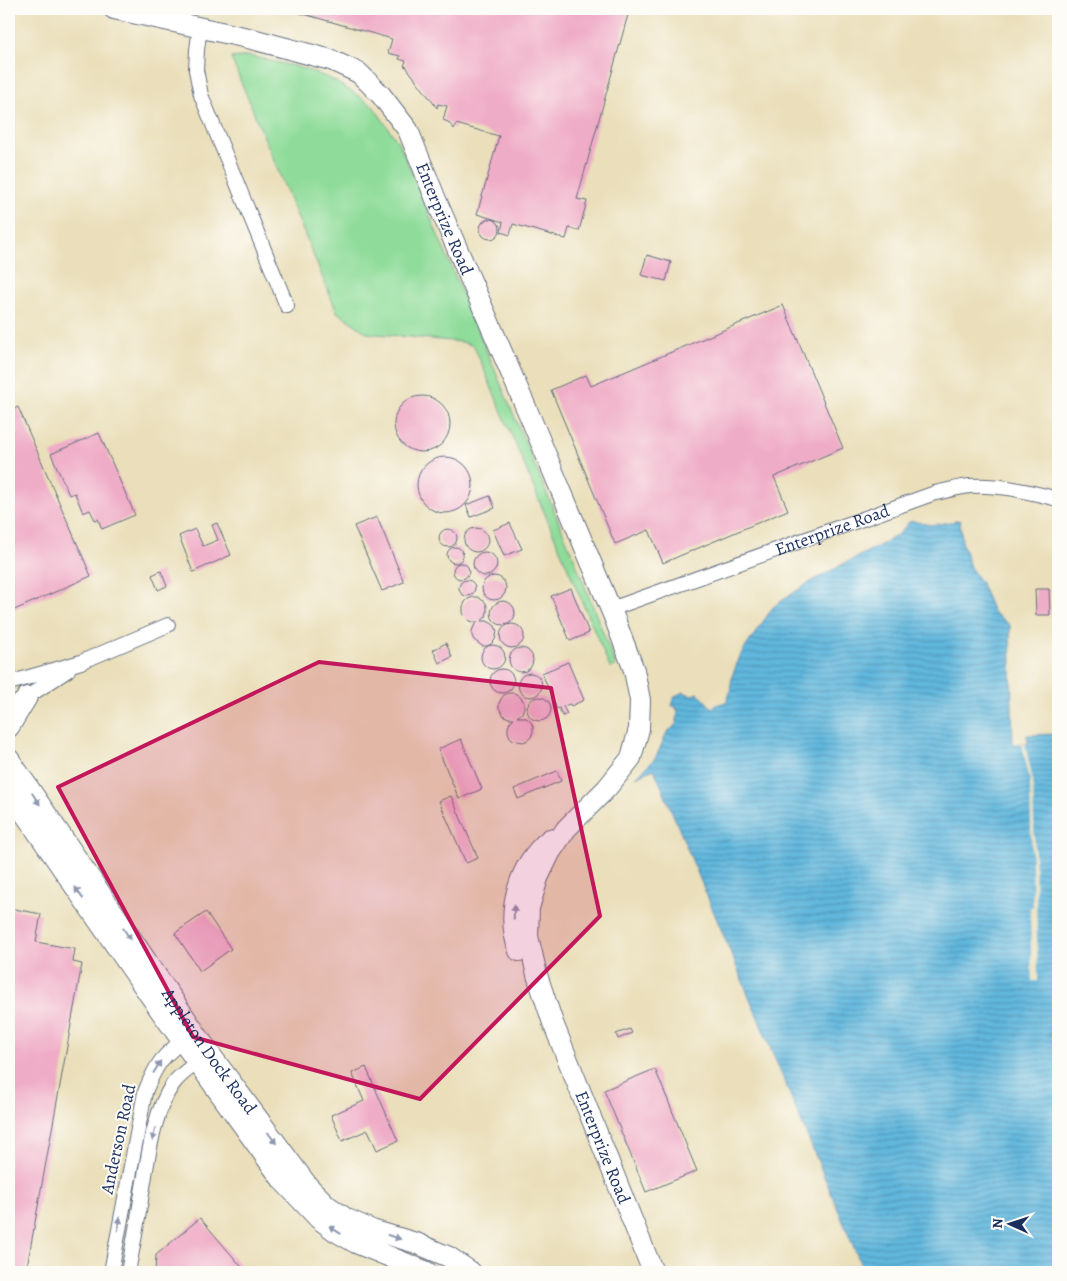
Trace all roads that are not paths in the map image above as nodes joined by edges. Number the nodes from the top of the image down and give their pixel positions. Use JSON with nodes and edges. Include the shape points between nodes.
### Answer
{"nodes":[{"id":1,"x":114,"y":9,"type":"edge"},
{"id":2,"x":200,"y":27,"type":"junction"},
{"id":3,"x":287,"y":306,"type":"dead end"},
{"id":4,"x":1058,"y":499,"type":"edge"},
{"id":5,"x":611,"y":609,"type":"junction"},
{"id":6,"x":168,"y":625,"type":"dead end"},
{"id":7,"x":81,"y":662,"type":"junction"},
{"id":8,"x":9,"y":683,"type":"edge"},
{"id":9,"x":27,"y":697,"type":"junction"},
{"id":10,"x":9,"y":707,"type":"edge"},
{"id":11,"x":9,"y":727,"type":"edge"},
{"id":12,"x":9,"y":759,"type":"edge"},
{"id":13,"x":9,"y":791,"type":"edge"},
{"id":14,"x":9,"y":802,"type":"edge"},
{"id":15,"x":29,"y":820,"type":"junction"},
{"id":16,"x":188,"y":1037,"type":"junction"},
{"id":17,"x":204,"y":1058,"type":"junction"},
{"id":18,"x":111,"y":1272,"type":"edge"},
{"id":19,"x":128,"y":1272,"type":"edge"},
{"id":20,"x":427,"y":1272,"type":"edge"},
{"id":21,"x":471,"y":1272,"type":"edge"},
{"id":22,"x":653,"y":1272,"type":"edge"}],
"edges":[{"from":1,"to":2,"type":"street","name":"Enterprize Road"},
{"from":2,"to":3,"type":"street","via":[[196,70],[201,96]]},
{"from":2,"to":5,"type":"street","name":"Enterprize Road","via":[[331,60],[359,73],[408,130]]},
{"from":4,"to":5,"type":"street","name":"Enterprize Road","via":[[989,486],[968,486],[935,493]]},
{"from":5,"to":22,"type":"street","name":"Enterprize Road","via":[[634,670],[640,700],[639,729],[630,758],[607,788],[566,829],[550,853],[529,908],[528,936],[536,975],[552,1023]]},
{"from":6,"to":7,"type":"street"},
{"from":7,"to":8,"type":"street"},
{"from":7,"to":9,"type":"street"},
{"from":9,"to":10,"type":"street"},
{"from":9,"to":11,"type":"street"},
{"from":12,"to":16,"type":"street","name":"Appleton Dock Road","one_way":true},
{"from":13,"to":15,"type":"street","name":"Appleton Dock Road"},
{"from":14,"to":15,"type":"street"},
{"from":16,"to":15,"type":"street","name":"Appleton Dock Road","one_way":true},
{"from":16,"to":17,"type":"street","name":"Appleton Dock Road"},
{"from":18,"to":16,"type":"street","name":"Anderson Road","one_way":true,"via":[[145,1092],[162,1059]]},
{"from":17,"to":19,"type":"street","name":"Anderson Road","one_way":true,"via":[[173,1084],[157,1118]]},
{"from":20,"to":17,"type":"street","name":"Appleton Dock Road","one_way":true,"via":[[356,1243],[319,1219],[283,1181]]},
{"from":17,"to":21,"type":"street","name":"Appleton Dock Road","one_way":true,"via":[[328,1206],[372,1230],[449,1257]]}]}
